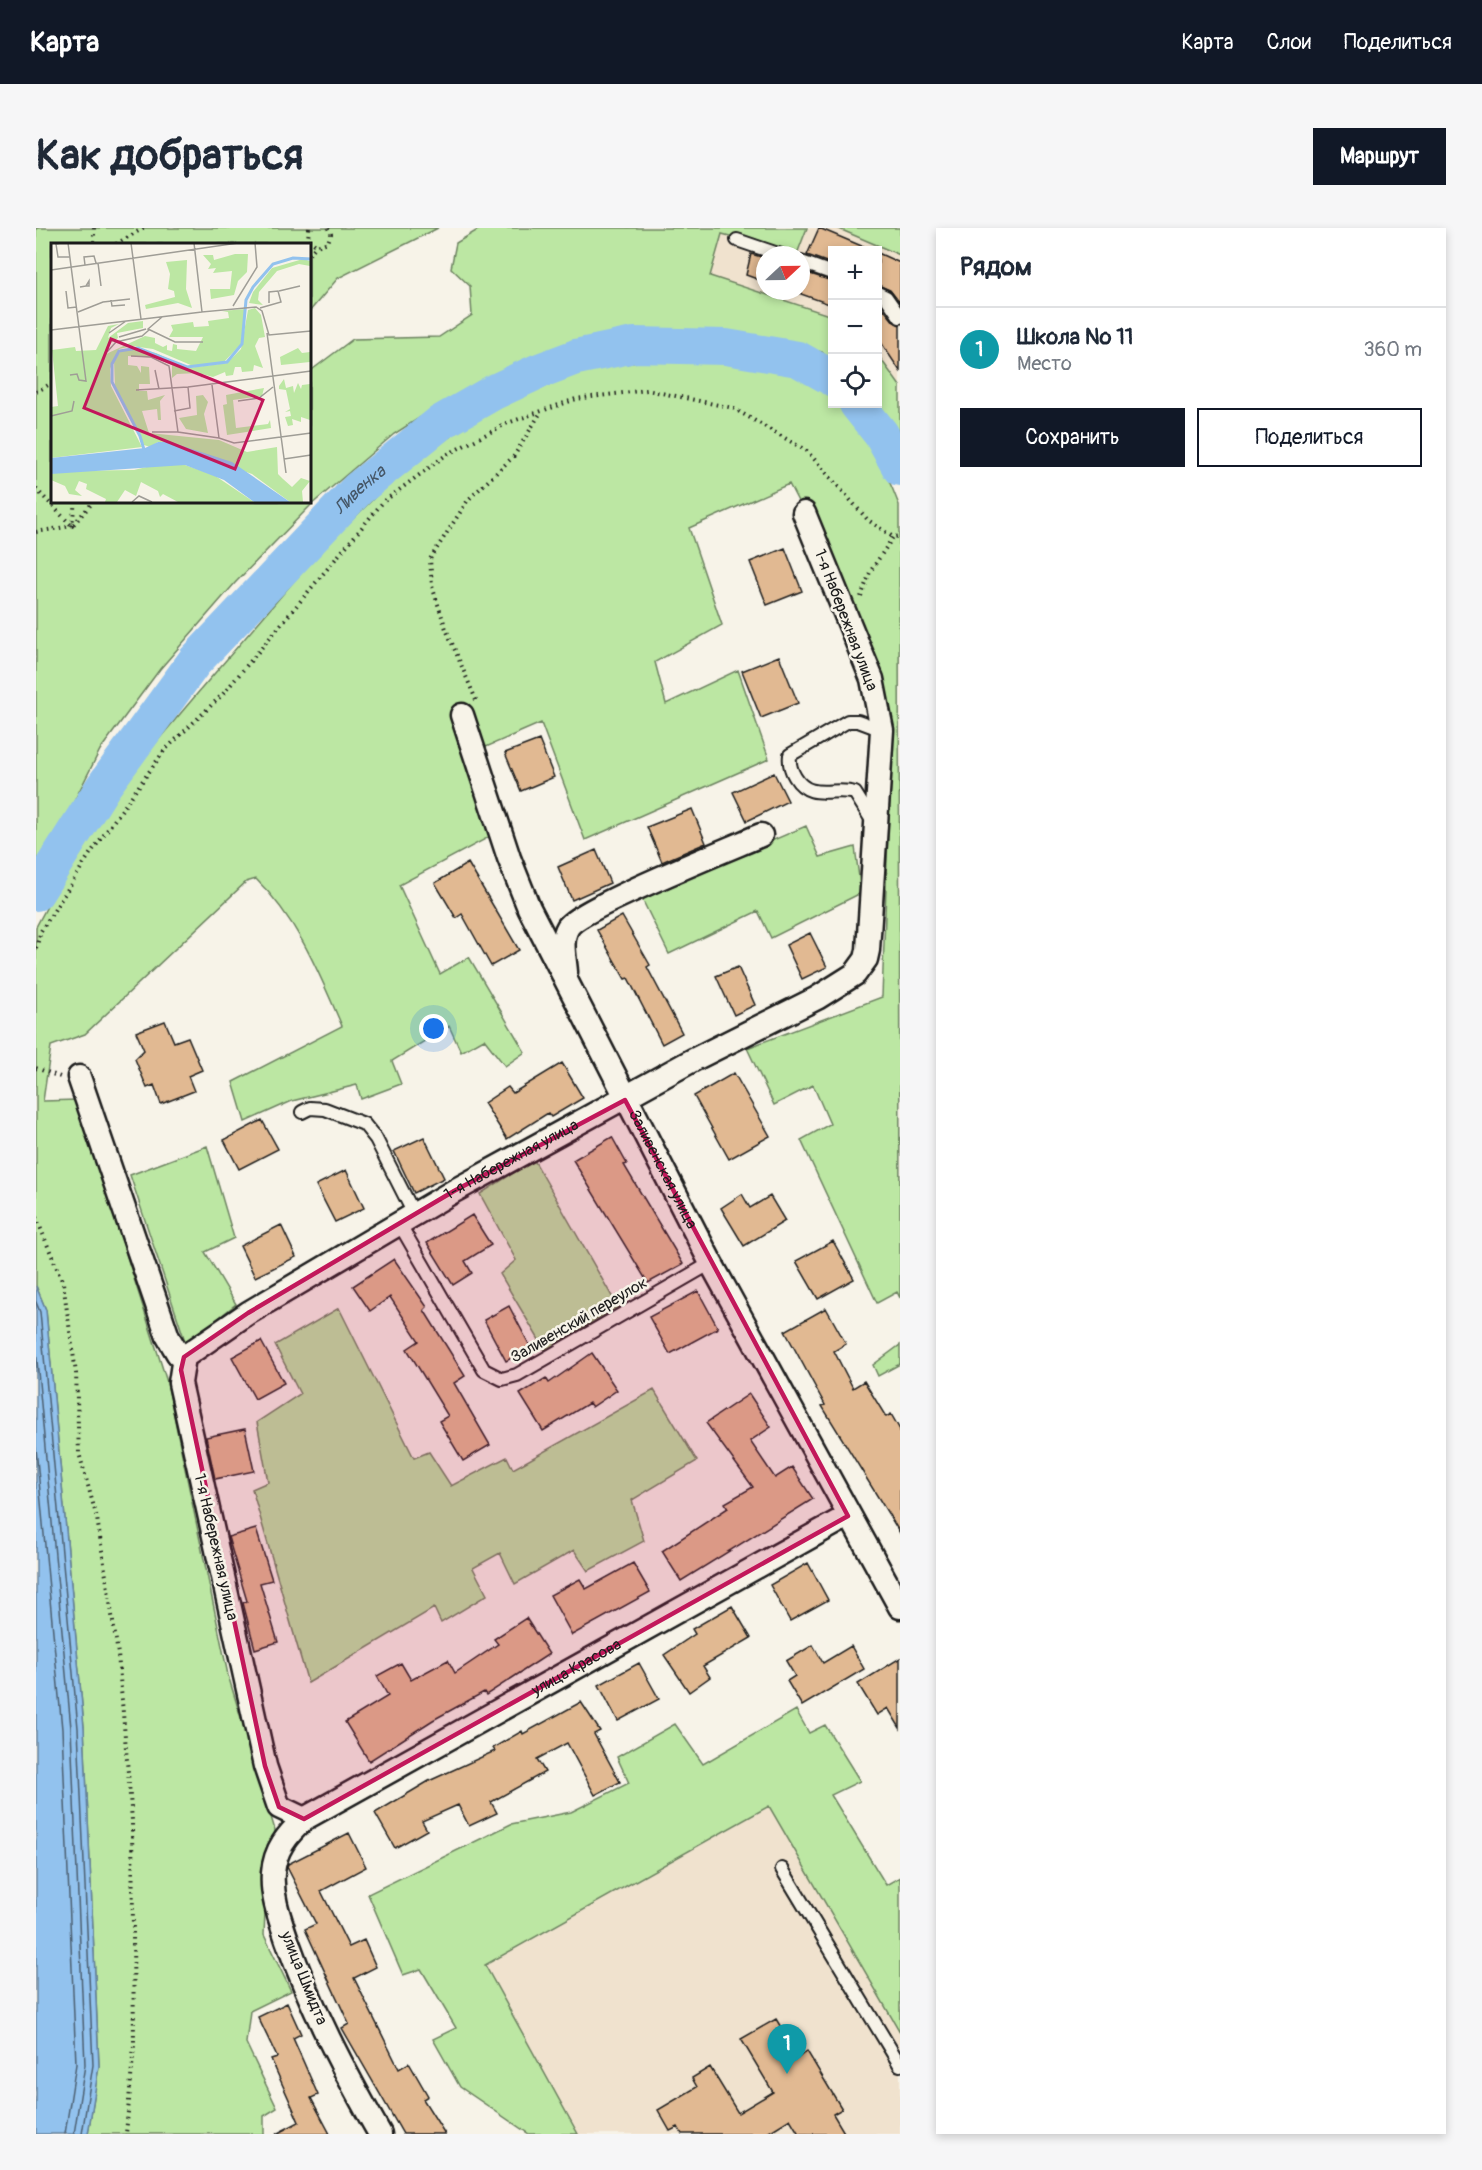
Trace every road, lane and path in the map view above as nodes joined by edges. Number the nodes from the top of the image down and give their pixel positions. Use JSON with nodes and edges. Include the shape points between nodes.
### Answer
{"nodes":[{"id":1,"x":144,"y":228,"type":"edge"},
{"id":2,"x":309,"y":228,"type":"edge"},
{"id":3,"x":328,"y":228,"type":"edge"},
{"id":4,"x":737,"y":240,"type":"dead end"},
{"id":5,"x":118,"y":243,"type":"edge"},
{"id":6,"x":316,"y":246,"type":"junction"},
{"id":7,"x":756,"y":246,"type":"edge"},
{"id":8,"x":310,"y":253,"type":"edge"},
{"id":9,"x":810,"y":265,"type":"edge"},
{"id":10,"x":828,"y":272,"type":"edge"},
{"id":11,"x":882,"y":295,"type":"edge"},
{"id":12,"x":900,"y":317,"type":"edge"},
{"id":13,"x":51,"y":384,"type":"edge"},
{"id":14,"x":36,"y":392,"type":"edge"},
{"id":15,"x":542,"y":411,"type":"junction"},
{"id":16,"x":36,"y":489,"type":"edge"},
{"id":17,"x":75,"y":502,"type":"edge"},
{"id":18,"x":93,"y":502,"type":"edge"},
{"id":19,"x":804,"y":513,"type":"dead end"},
{"id":20,"x":72,"y":526,"type":"junction"},
{"id":21,"x":36,"y":532,"type":"edge"},
{"id":22,"x":900,"y":536,"type":"edge"},
{"id":23,"x":892,"y":537,"type":"junction"},
{"id":24,"x":862,"y":605,"type":"dead end"},
{"id":25,"x":469,"y":713,"type":"joint"},
{"id":26,"x":882,"y":730,"type":"junction"},
{"id":27,"x":876,"y":828,"type":"junction"},
{"id":28,"x":761,"y":835,"type":"dead end"},
{"id":29,"x":36,"y":948,"type":"edge"},
{"id":30,"x":568,"y":989,"type":"junction"},
{"id":31,"x":79,"y":1077,"type":"dead end"},
{"id":32,"x":625,"y":1100,"type":"junction"},
{"id":33,"x":302,"y":1112,"type":"dead end"},
{"id":34,"x":36,"y":1217,"type":"edge"},
{"id":35,"x":407,"y":1219,"type":"junction"},
{"id":36,"x":711,"y":1263,"type":"junction"},
{"id":37,"x":184,"y":1357,"type":"junction"},
{"id":38,"x":848,"y":1516,"type":"junction"},
{"id":39,"x":900,"y":1607,"type":"edge"},
{"id":40,"x":304,"y":1819,"type":"junction"},
{"id":41,"x":782,"y":1869,"type":"dead end"},
{"id":42,"x":900,"y":2065,"type":"edge"},
{"id":43,"x":126,"y":2134,"type":"edge"},
{"id":44,"x":380,"y":2134,"type":"edge"}],
"edges":[{"from":1,"to":5,"type":"path"},
{"from":2,"to":6,"type":"path","via":[[308,239]]},
{"from":3,"to":6,"type":"path","via":[[328,242]]},
{"from":4,"to":7,"type":"lane"},
{"from":6,"to":8,"type":"path"},
{"from":9,"to":10,"type":"lane"},
{"from":11,"to":12,"type":"lane"},
{"from":13,"to":14,"type":"path"},
{"from":15,"to":23,"type":"path","via":[[576,399],[647,390],[733,408],[807,451],[868,520]]},
{"from":15,"to":25,"type":"path","via":[[514,456],[468,500],[430,559],[432,586],[476,701]]},
{"from":15,"to":29,"type":"path","via":[[508,423],[446,455],[383,502],[223,693],[164,751],[90,854],[41,931]]},
{"from":16,"to":20,"type":"path"},
{"from":17,"to":20,"type":"path"},
{"from":18,"to":20,"type":"path"},
{"from":19,"to":26,"type":"street","name":"1-я Набережная улица","via":[[872,679]]},
{"from":20,"to":21,"type":"path"},
{"from":22,"to":23,"type":"path"},
{"from":23,"to":24,"type":"path","via":[[870,572],[861,595]]},
{"from":25,"to":30,"type":"street","name":"Заливенская улица","via":[[509,858]]},
{"from":26,"to":27,"type":"street","name":"1-я Набережная улица"},
{"from":26,"to":27,"type":"lane","via":[[848,721],[790,755],[789,762],[799,783],[813,791],[855,794]]},
{"from":27,"to":32,"type":"street","name":"1-я Набережная улица","via":[[868,950],[862,967],[817,998],[693,1060]]},
{"from":28,"to":30,"type":"street","via":[[573,921],[566,929],[563,948]]},
{"from":30,"to":32,"type":"street","name":"Заливенская улица"},
{"from":31,"to":37,"type":"street","via":[[168,1337]]},
{"from":32,"to":35,"type":"street","name":"1-я Набережная улица"},
{"from":32,"to":36,"type":"street","name":"Заливенская улица"},
{"from":33,"to":35,"type":"lane","via":[[326,1109],[364,1124],[376,1139]]},
{"from":34,"to":43,"type":"path","via":[[63,1283],[76,1373],[79,1453],[98,1518],[118,1653],[132,1820],[134,2045]]},
{"from":35,"to":36,"type":"lane","name":"Заливенский переулок","via":[[484,1370],[502,1379],[517,1375]]},
{"from":35,"to":37,"type":"street","name":"1-я Набережная улица","via":[[248,1313]]},
{"from":36,"to":38,"type":"street","name":"Заливенская улица"},
{"from":37,"to":40,"type":"street","name":"1-я Набережная улица","via":[[180,1383],[265,1766],[279,1807]]},
{"from":38,"to":39,"type":"street","name":"Заливенская улица"},
{"from":38,"to":40,"type":"street","name":"улица Красова"},
{"from":40,"to":44,"type":"street","name":"улица Шмидта","via":[[285,1837],[279,1850],[273,1871],[273,1894],[314,2008]]},
{"from":41,"to":42,"type":"lane"}]}
